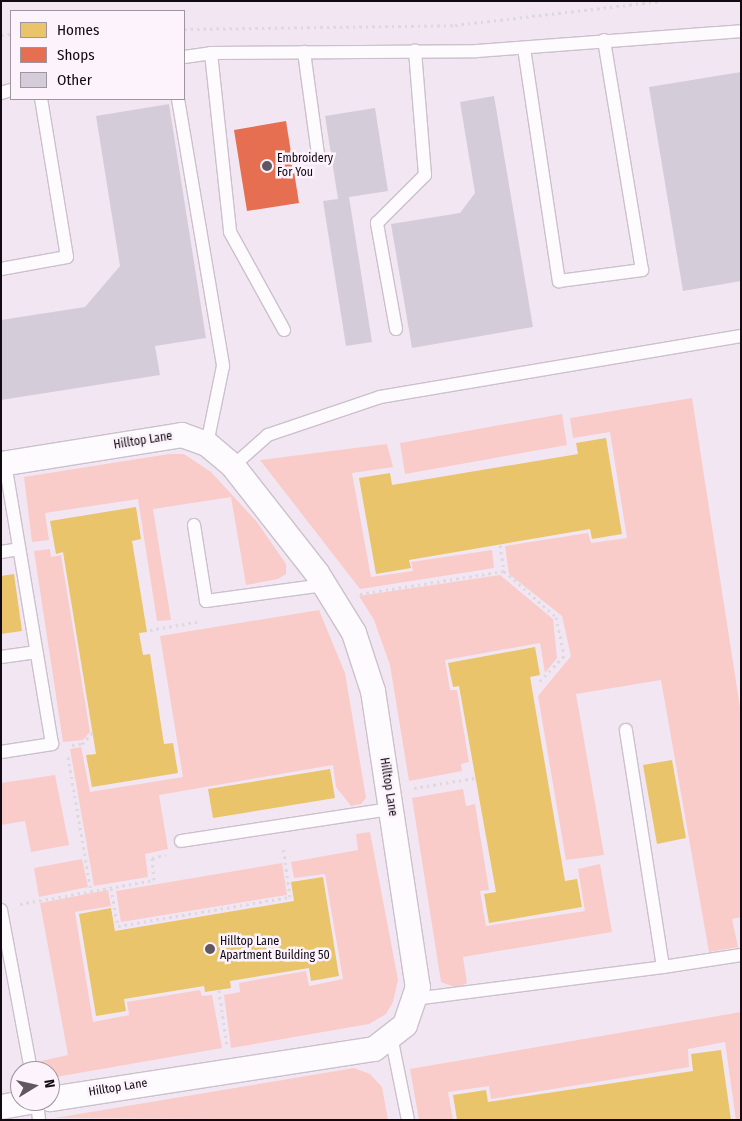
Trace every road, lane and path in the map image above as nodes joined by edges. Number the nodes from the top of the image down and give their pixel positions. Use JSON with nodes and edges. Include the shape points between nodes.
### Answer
{"nodes":[{"id":1,"x":662,"y":1,"type":"edge"},
{"id":2,"x":185,"y":29,"type":"edge"},
{"id":3,"x":741,"y":32,"type":"edge"},
{"id":4,"x":604,"y":40,"type":"junction"},
{"id":5,"x":524,"y":48,"type":"junction"},
{"id":6,"x":415,"y":50,"type":"junction"},
{"id":7,"x":304,"y":52,"type":"junction"},
{"id":8,"x":210,"y":53,"type":"junction"},
{"id":9,"x":185,"y":57,"type":"edge"},
{"id":10,"x":41,"y":100,"type":"edge"},
{"id":11,"x":178,"y":100,"type":"edge"},
{"id":12,"x":318,"y":154,"type":"dead end"},
{"id":13,"x":1,"y":269,"type":"edge"},
{"id":14,"x":396,"y":329,"type":"dead end"},
{"id":15,"x":284,"y":330,"type":"dead end"},
{"id":16,"x":741,"y":336,"type":"edge"},
{"id":17,"x":207,"y":444,"type":"junction"},
{"id":18,"x":3,"y":464,"type":"edge"},
{"id":19,"x":232,"y":466,"type":"junction"},
{"id":20,"x":194,"y":525,"type":"dead end"},
{"id":21,"x":500,"y":545,"type":"dead end"},
{"id":22,"x":19,"y":549,"type":"junction"},
{"id":23,"x":1,"y":552,"type":"edge"},
{"id":24,"x":504,"y":571,"type":"junction"},
{"id":25,"x":328,"y":592,"type":"junction"},
{"id":26,"x":36,"y":652,"type":"junction"},
{"id":27,"x":1,"y":657,"type":"edge"},
{"id":28,"x":538,"y":683,"type":"dead end"},
{"id":29,"x":626,"y":730,"type":"dead end"},
{"id":30,"x":93,"y":732,"type":"dead end"},
{"id":31,"x":67,"y":746,"type":"dead end"},
{"id":32,"x":1,"y":752,"type":"edge"},
{"id":33,"x":68,"y":756,"type":"dead end"},
{"id":34,"x":476,"y":778,"type":"dead end"},
{"id":35,"x":390,"y":801,"type":"junction"},
{"id":36,"x":280,"y":826,"type":"junction"},
{"id":37,"x":181,"y":841,"type":"joint"},
{"id":38,"x":111,"y":888,"type":"junction"},
{"id":39,"x":91,"y":892,"type":"junction"},
{"id":40,"x":6,"y":908,"type":"edge"},
{"id":41,"x":741,"y":955,"type":"edge"},
{"id":42,"x":663,"y":967,"type":"junction"},
{"id":43,"x":219,"y":990,"type":"dead end"},
{"id":44,"x":414,"y":999,"type":"junction"},
{"id":45,"x":391,"y":1036,"type":"junction"},
{"id":46,"x":29,"y":1061,"type":"edge"},
{"id":47,"x":231,"y":1071,"type":"junction"},
{"id":48,"x":60,"y":1097,"type":"edge"},
{"id":49,"x":408,"y":1120,"type":"edge"}],
"edges":[{"from":1,"to":2,"type":"path","via":[[455,24]]},
{"from":3,"to":4,"type":"lane"},
{"from":4,"to":5,"type":"lane"},
{"from":4,"to":5,"type":"lane","via":[[642,270],[559,281]]},
{"from":5,"to":6,"type":"lane"},
{"from":6,"to":7,"type":"lane"},
{"from":6,"to":14,"type":"lane","via":[[426,175],[377,223]]},
{"from":7,"to":8,"type":"lane"},
{"from":7,"to":12,"type":"lane"},
{"from":8,"to":9,"type":"lane"},
{"from":8,"to":15,"type":"lane","via":[[230,232]]},
{"from":10,"to":13,"type":"lane","via":[[67,257]]},
{"from":11,"to":17,"type":"lane","via":[[223,366]]},
{"from":16,"to":19,"type":"lane","via":[[380,397],[268,435]]},
{"from":17,"to":18,"type":"street","name":"Hilltop Lane","via":[[182,435]]},
{"from":17,"to":19,"type":"street","name":"Hilltop Lane"},
{"from":18,"to":22,"type":"lane"},
{"from":19,"to":25,"type":"street","name":"Hilltop Lane"},
{"from":20,"to":25,"type":"lane","via":[[206,602]]},
{"from":21,"to":24,"type":"path"},
{"from":22,"to":23,"type":"lane"},
{"from":22,"to":26,"type":"lane"},
{"from":24,"to":25,"type":"path"},
{"from":24,"to":28,"type":"path","via":[[556,617],[564,656]]},
{"from":25,"to":35,"type":"street","name":"Hilltop Lane","via":[[354,633],[373,691]]},
{"from":26,"to":27,"type":"lane"},
{"from":26,"to":32,"type":"lane","via":[[52,744]]},
{"from":29,"to":42,"type":"lane"},
{"from":30,"to":31,"type":"path","via":[[82,744]]},
{"from":33,"to":39,"type":"path"},
{"from":34,"to":35,"type":"path"},
{"from":35,"to":36,"type":"lane"},
{"from":35,"to":44,"type":"street","name":"Hilltop Lane","via":[[418,987]]},
{"from":36,"to":37,"type":"lane"},
{"from":36,"to":38,"type":"path","via":[[290,897],[118,926]]},
{"from":37,"to":38,"type":"path","via":[[164,856],[152,858],[154,880]]},
{"from":38,"to":39,"type":"path"},
{"from":39,"to":40,"type":"path"},
{"from":40,"to":46,"type":"lane"},
{"from":41,"to":42,"type":"lane"},
{"from":42,"to":44,"type":"lane"},
{"from":43,"to":47,"type":"path"},
{"from":44,"to":45,"type":"street","name":"Hilltop Lane","via":[[405,1025]]},
{"from":45,"to":47,"type":"street","name":"Hilltop Lane","via":[[374,1049]]},
{"from":45,"to":49,"type":"lane"},
{"from":47,"to":48,"type":"street","name":"Hilltop Lane"}]}
